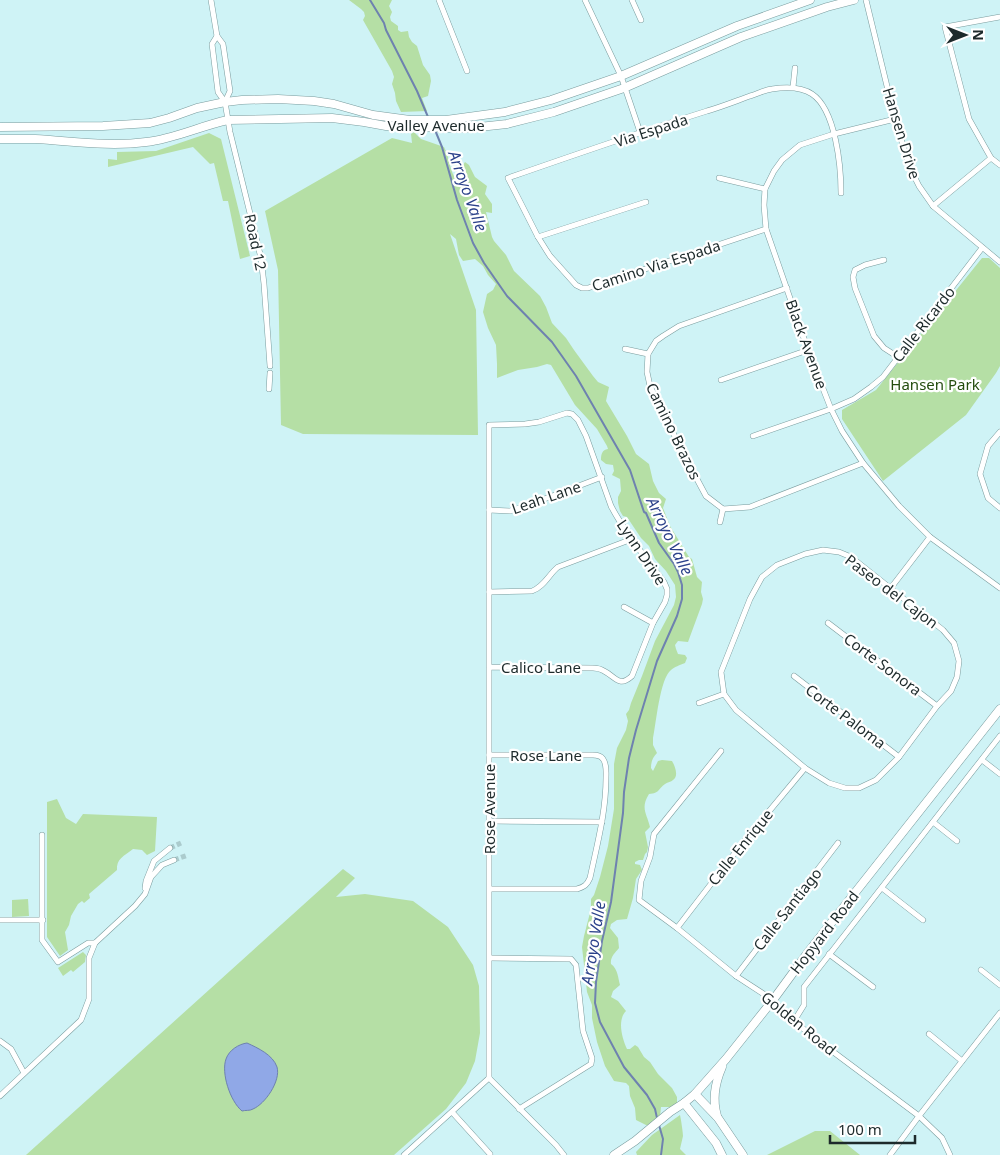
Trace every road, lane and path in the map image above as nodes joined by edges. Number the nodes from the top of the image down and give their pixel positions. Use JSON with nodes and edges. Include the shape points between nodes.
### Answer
{"nodes":[{"id":1,"x":211,"y":0,"type":"edge"},
{"id":2,"x":439,"y":0,"type":"edge"},
{"id":3,"x":586,"y":0,"type":"edge"},
{"id":4,"x":632,"y":0,"type":"edge"},
{"id":5,"x":810,"y":0,"type":"edge"},
{"id":6,"x":854,"y":0,"type":"edge"},
{"id":7,"x":866,"y":0,"type":"edge"},
{"id":8,"x":1000,"y":17,"type":"edge"},
{"id":9,"x":641,"y":20,"type":"dead end"},
{"id":10,"x":217,"y":36,"type":"junction"},
{"id":11,"x":795,"y":68,"type":"dead end"},
{"id":12,"x":467,"y":71,"type":"dead end"},
{"id":13,"x":620,"y":76,"type":"junction"},
{"id":14,"x":793,"y":87,"type":"junction"},
{"id":15,"x":624,"y":88,"type":"junction"},
{"id":16,"x":225,"y":102,"type":"junction"},
{"id":17,"x":895,"y":119,"type":"junction"},
{"id":18,"x":228,"y":120,"type":"junction"},
{"id":19,"x":412,"y":124,"type":"junction"},
{"id":20,"x":0,"y":126,"type":"edge"},
{"id":21,"x":640,"y":132,"type":"junction"},
{"id":22,"x":834,"y":134,"type":"junction"},
{"id":23,"x":0,"y":139,"type":"edge"},
{"id":24,"x":991,"y":158,"type":"junction"},
{"id":25,"x":1000,"y":165,"type":"edge"},
{"id":26,"x":719,"y":178,"type":"dead end"},
{"id":27,"x":766,"y":189,"type":"junction"},
{"id":28,"x":841,"y":193,"type":"dead end"},
{"id":29,"x":646,"y":202,"type":"dead end"},
{"id":30,"x":933,"y":206,"type":"junction"},
{"id":31,"x":766,"y":229,"type":"junction"},
{"id":32,"x":538,"y":237,"type":"junction"},
{"id":33,"x":982,"y":248,"type":"junction"},
{"id":34,"x":884,"y":260,"type":"dead end"},
{"id":35,"x":1000,"y":262,"type":"edge"},
{"id":36,"x":787,"y":288,"type":"junction"},
{"id":37,"x":625,"y":349,"type":"dead end"},
{"id":38,"x":808,"y":350,"type":"junction"},
{"id":39,"x":648,"y":354,"type":"junction"},
{"id":40,"x":898,"y":357,"type":"junction"},
{"id":41,"x":270,"y":366,"type":"dead end"},
{"id":42,"x":270,"y":373,"type":"dead end"},
{"id":43,"x":721,"y":380,"type":"dead end"},
{"id":44,"x":269,"y":388,"type":"dead end"},
{"id":45,"x":831,"y":409,"type":"junction"},
{"id":46,"x":572,"y":414,"type":"joint"},
{"id":47,"x":1000,"y":432,"type":"edge"},
{"id":48,"x":753,"y":436,"type":"dead end"},
{"id":49,"x":863,"y":464,"type":"junction"},
{"id":50,"x":602,"y":477,"type":"junction"},
{"id":51,"x":724,"y":508,"type":"junction"},
{"id":52,"x":1000,"y":508,"type":"edge"},
{"id":53,"x":489,"y":510,"type":"junction"},
{"id":54,"x":720,"y":522,"type":"dead end"},
{"id":55,"x":930,"y":537,"type":"junction"},
{"id":56,"x":632,"y":539,"type":"junction"},
{"id":57,"x":1000,"y":588,"type":"edge"},
{"id":58,"x":890,"y":589,"type":"junction"},
{"id":59,"x":489,"y":592,"type":"junction"},
{"id":60,"x":624,"y":607,"type":"dead end"},
{"id":61,"x":653,"y":623,"type":"junction"},
{"id":62,"x":828,"y":623,"type":"dead end"},
{"id":63,"x":489,"y":667,"type":"junction"},
{"id":64,"x":593,"y":668,"type":"joint"},
{"id":65,"x":794,"y":676,"type":"dead end"},
{"id":66,"x":724,"y":694,"type":"junction"},
{"id":67,"x":699,"y":703,"type":"dead end"},
{"id":68,"x":938,"y":706,"type":"junction"},
{"id":69,"x":1000,"y":709,"type":"edge"},
{"id":70,"x":1000,"y":736,"type":"edge"},
{"id":71,"x":721,"y":751,"type":"dead end"},
{"id":72,"x":489,"y":754,"type":"junction"},
{"id":73,"x":898,"y":757,"type":"junction"},
{"id":74,"x":982,"y":760,"type":"junction"},
{"id":75,"x":805,"y":768,"type":"junction"},
{"id":76,"x":1000,"y":774,"type":"edge"},
{"id":77,"x":490,"y":821,"type":"junction"},
{"id":78,"x":602,"y":822,"type":"junction"},
{"id":79,"x":933,"y":822,"type":"junction"},
{"id":80,"x":42,"y":835,"type":"dead end"},
{"id":81,"x":957,"y":841,"type":"dead end"},
{"id":82,"x":838,"y":843,"type":"dead end"},
{"id":83,"x":170,"y":848,"type":"tunnel mouth"},
{"id":84,"x":174,"y":860,"type":"tunnel mouth"},
{"id":85,"x":882,"y":888,"type":"junction"},
{"id":86,"x":490,"y":889,"type":"junction"},
{"id":87,"x":144,"y":894,"type":"junction"},
{"id":88,"x":0,"y":920,"type":"edge"},
{"id":89,"x":43,"y":920,"type":"junction"},
{"id":90,"x":923,"y":920,"type":"dead end"},
{"id":91,"x":677,"y":928,"type":"junction"},
{"id":92,"x":95,"y":942,"type":"junction"},
{"id":93,"x":829,"y":954,"type":"junction"},
{"id":94,"x":490,"y":958,"type":"junction"},
{"id":95,"x":980,"y":970,"type":"dead end"},
{"id":96,"x":736,"y":976,"type":"junction"},
{"id":97,"x":1000,"y":985,"type":"edge"},
{"id":98,"x":872,"y":987,"type":"dead end"},
{"id":99,"x":773,"y":1000,"type":"junction"},
{"id":100,"x":1000,"y":1013,"type":"edge"},
{"id":101,"x":794,"y":1021,"type":"junction"},
{"id":102,"x":998,"y":1022,"type":"edge"},
{"id":103,"x":929,"y":1034,"type":"dead end"},
{"id":104,"x":0,"y":1041,"type":"edge"},
{"id":105,"x":726,"y":1059,"type":"junction"},
{"id":106,"x":962,"y":1060,"type":"junction"},
{"id":107,"x":24,"y":1073,"type":"junction"},
{"id":108,"x":490,"y":1078,"type":"junction"},
{"id":109,"x":695,"y":1094,"type":"junction"},
{"id":110,"x":0,"y":1096,"type":"edge"},
{"id":111,"x":684,"y":1103,"type":"junction"},
{"id":112,"x":519,"y":1109,"type":"junction"},
{"id":113,"x":452,"y":1112,"type":"junction"},
{"id":114,"x":919,"y":1116,"type":"junction"},
{"id":115,"x":718,"y":1118,"type":"junction"},
{"id":116,"x":490,"y":1154,"type":"edge"},
{"id":117,"x":404,"y":1155,"type":"edge"},
{"id":118,"x":564,"y":1155,"type":"edge"},
{"id":119,"x":614,"y":1155,"type":"edge"},
{"id":120,"x":722,"y":1155,"type":"edge"},
{"id":121,"x":743,"y":1155,"type":"edge"},
{"id":122,"x":890,"y":1155,"type":"edge"},
{"id":123,"x":950,"y":1155,"type":"edge"}],
"edges":[{"from":1,"to":10,"type":"street"},
{"from":2,"to":12,"type":"street"},
{"from":3,"to":13,"type":"street"},
{"from":4,"to":9,"type":"street"},
{"from":5,"to":13,"type":"main road","name":"Valley Avenue","via":[[737,26]]},
{"from":6,"to":15,"type":"main road","name":"Valley Avenue","via":[[750,34]]},
{"from":7,"to":17,"type":"street","name":"Hansen Drive"},
{"from":8,"to":24,"type":"street","via":[[945,27],[969,120]]},
{"from":10,"to":16,"type":"street","via":[[222,44],[230,90]]},
{"from":10,"to":16,"type":"street","via":[[212,44],[218,92]]},
{"from":11,"to":14,"type":"street"},
{"from":13,"to":15,"type":"street"},
{"from":13,"to":19,"type":"main road","name":"Valley Avenue","via":[[505,112]]},
{"from":14,"to":21,"type":"street","name":"Via Espada","via":[[770,89]]},
{"from":14,"to":22,"type":"street","name":"Via Espada","via":[[813,94],[820,102]]},
{"from":15,"to":19,"type":"main road","name":"Valley Avenue","via":[[507,124],[470,128]]},
{"from":15,"to":21,"type":"street"},
{"from":16,"to":18,"type":"street","name":"Road 12"},
{"from":16,"to":19,"type":"main road","name":"Valley Avenue","via":[[314,101]]},
{"from":16,"to":20,"type":"main road","name":"Valley Avenue","via":[[150,123]]},
{"from":17,"to":22,"type":"street","name":"Black Avenue"},
{"from":17,"to":30,"type":"street","name":"Hansen Drive","via":[[910,168]]},
{"from":18,"to":19,"type":"main road","name":"Valley Avenue","via":[[332,118],[386,126]]},
{"from":18,"to":23,"type":"main road","name":"Valley Avenue","via":[[144,143],[84,144]]},
{"from":18,"to":41,"type":"street","name":"Road 12","via":[[260,258]]},
{"from":21,"to":32,"type":"street","name":"Via Espada","via":[[508,178]]},
{"from":22,"to":27,"type":"street","name":"Black Avenue","via":[[800,145],[782,160]]},
{"from":22,"to":28,"type":"street","name":"Via Espada","via":[[840,162]]},
{"from":24,"to":25,"type":"street"},
{"from":24,"to":30,"type":"street"},
{"from":26,"to":27,"type":"street"},
{"from":27,"to":31,"type":"street","name":"Black Avenue"},
{"from":29,"to":32,"type":"street"},
{"from":30,"to":33,"type":"street","name":"Hansen Drive"},
{"from":31,"to":32,"type":"street","name":"Camino Via Espada","via":[[588,288],[576,285]]},
{"from":31,"to":36,"type":"street","name":"Black Avenue"},
{"from":33,"to":35,"type":"street","name":"Hansen Drive"},
{"from":33,"to":40,"type":"street","name":"Calle Ricardo"},
{"from":34,"to":40,"type":"street","via":[[855,270],[853,277],[874,336]]},
{"from":36,"to":38,"type":"street","name":"Black Avenue"},
{"from":36,"to":39,"type":"street","via":[[679,326],[656,341]]},
{"from":37,"to":39,"type":"street"},
{"from":38,"to":43,"type":"street"},
{"from":38,"to":45,"type":"street","name":"Black Avenue"},
{"from":39,"to":51,"type":"street","name":"Camino Brazos","via":[[650,386],[679,445],[706,496]]},
{"from":40,"to":45,"type":"street","name":"Calle Ricardo","via":[[871,387]]},
{"from":42,"to":44,"type":"street"},
{"from":45,"to":48,"type":"street","name":"Calle Ricardo"},
{"from":45,"to":49,"type":"street","name":"Black Avenue"},
{"from":46,"to":50,"type":"street","name":"Lynn Drive","via":[[586,436]]},
{"from":46,"to":53,"type":"street","name":"Rose Avenue","via":[[525,424],[489,424]]},
{"from":47,"to":52,"type":"street","via":[[988,446],[980,474],[988,498]]},
{"from":49,"to":51,"type":"street","via":[[750,507]]},
{"from":49,"to":55,"type":"street","name":"Black Avenue"},
{"from":50,"to":53,"type":"street","name":"Leah Lane","via":[[510,511]]},
{"from":50,"to":56,"type":"street","name":"Lynn Drive","via":[[611,506]]},
{"from":51,"to":54,"type":"street"},
{"from":53,"to":59,"type":"street","name":"Rose Avenue"},
{"from":55,"to":57,"type":"street","name":"Black Avenue"},
{"from":55,"to":58,"type":"street"},
{"from":56,"to":59,"type":"street","via":[[558,567],[536,590]]},
{"from":56,"to":61,"type":"street","name":"Lynn Drive","via":[[667,589],[665,602]]},
{"from":58,"to":66,"type":"street","name":"Paseo del Cajon","via":[[851,557],[839,552],[823,550],[776,565],[762,577],[727,656],[721,672]]},
{"from":58,"to":68,"type":"street","name":"Paseo del Cajon","via":[[943,630],[954,643],[959,661],[957,677],[951,691]]},
{"from":59,"to":63,"type":"street","name":"Rose Avenue"},
{"from":60,"to":61,"type":"street"},
{"from":61,"to":64,"type":"street","name":"Lynn Drive","via":[[628,680],[616,680],[605,671]]},
{"from":62,"to":68,"type":"street","name":"Corte Sonora"},
{"from":63,"to":64,"type":"street","name":"Calico Lane"},
{"from":63,"to":72,"type":"street","name":"Rose Avenue"},
{"from":65,"to":73,"type":"street","name":"Corte Paloma"},
{"from":66,"to":67,"type":"street"},
{"from":66,"to":75,"type":"street","name":"Paseo del Cajon","via":[[736,710]]},
{"from":68,"to":73,"type":"street","name":"Paseo del Cajon"},
{"from":69,"to":99,"type":"main road","name":"Hopyard Road","via":[[808,950]]},
{"from":70,"to":74,"type":"street","name":"Hopyard Road"},
{"from":71,"to":91,"type":"street","name":"Golden Road","via":[[654,834],[641,881],[639,900]]},
{"from":72,"to":77,"type":"street","name":"Rose Avenue"},
{"from":72,"to":78,"type":"street","name":"Rose Lane","via":[[598,755],[603,758],[606,789]]},
{"from":73,"to":75,"type":"street","name":"Paseo del Cajon","via":[[876,780],[859,788],[829,783]]},
{"from":74,"to":76,"type":"street"},
{"from":74,"to":79,"type":"street","name":"Hopyard Road"},
{"from":75,"to":91,"type":"street","name":"Calle Enrique"},
{"from":77,"to":78,"type":"street"},
{"from":77,"to":86,"type":"street","name":"Rose Avenue"},
{"from":78,"to":86,"type":"street","via":[[590,878],[583,888]]},
{"from":79,"to":81,"type":"street"},
{"from":79,"to":85,"type":"street","name":"Hopyard Road"},
{"from":80,"to":89,"type":"street"},
{"from":82,"to":96,"type":"street","name":"Calle Santiago"},
{"from":83,"to":87,"type":"street","via":[[154,861]]},
{"from":84,"to":87,"type":"street","via":[[162,865],[151,877]]},
{"from":85,"to":90,"type":"street"},
{"from":85,"to":93,"type":"street","name":"Hopyard Road"},
{"from":86,"to":94,"type":"street","name":"Rose Avenue"},
{"from":87,"to":92,"type":"street"},
{"from":88,"to":89,"type":"street"},
{"from":89,"to":92,"type":"street","via":[[42,940],[58,962]]},
{"from":91,"to":96,"type":"street","name":"Golden Road"},
{"from":92,"to":107,"type":"street","via":[[89,958],[88,999],[81,1020]]},
{"from":93,"to":98,"type":"street"},
{"from":93,"to":101,"type":"street","name":"Hopyard Road","via":[[804,987],[804,1005]]},
{"from":94,"to":108,"type":"street","name":"Rose Avenue"},
{"from":94,"to":112,"type":"street","via":[[571,959],[576,965],[583,1031],[591,1064]]},
{"from":95,"to":97,"type":"street"},
{"from":96,"to":99,"type":"street","name":"Golden Road"},
{"from":99,"to":101,"type":"street","name":"Golden Road"},
{"from":99,"to":105,"type":"main road","name":"Hopyard Road"},
{"from":100,"to":102,"type":"street"},
{"from":101,"to":114,"type":"street","name":"Golden Road"},
{"from":102,"to":106,"type":"street"},
{"from":103,"to":106,"type":"street"},
{"from":104,"to":107,"type":"street","via":[[11,1049]]},
{"from":105,"to":109,"type":"main road","name":"Hopyard Road"},
{"from":105,"to":115,"type":"main road","via":[[715,1088]]},
{"from":106,"to":114,"type":"street"},
{"from":107,"to":110,"type":"street"},
{"from":108,"to":112,"type":"street"},
{"from":108,"to":113,"type":"street"},
{"from":109,"to":111,"type":"main road","name":"Hopyard Road"},
{"from":109,"to":115,"type":"main road"},
{"from":111,"to":119,"type":"main road","name":"Hopyard Road"},
{"from":111,"to":120,"type":"main road"},
{"from":112,"to":118,"type":"street"},
{"from":113,"to":116,"type":"street"},
{"from":113,"to":117,"type":"street"},
{"from":114,"to":122,"type":"street"},
{"from":114,"to":123,"type":"street","name":"Golden Road","via":[[942,1138]]},
{"from":115,"to":121,"type":"main road"}]}
